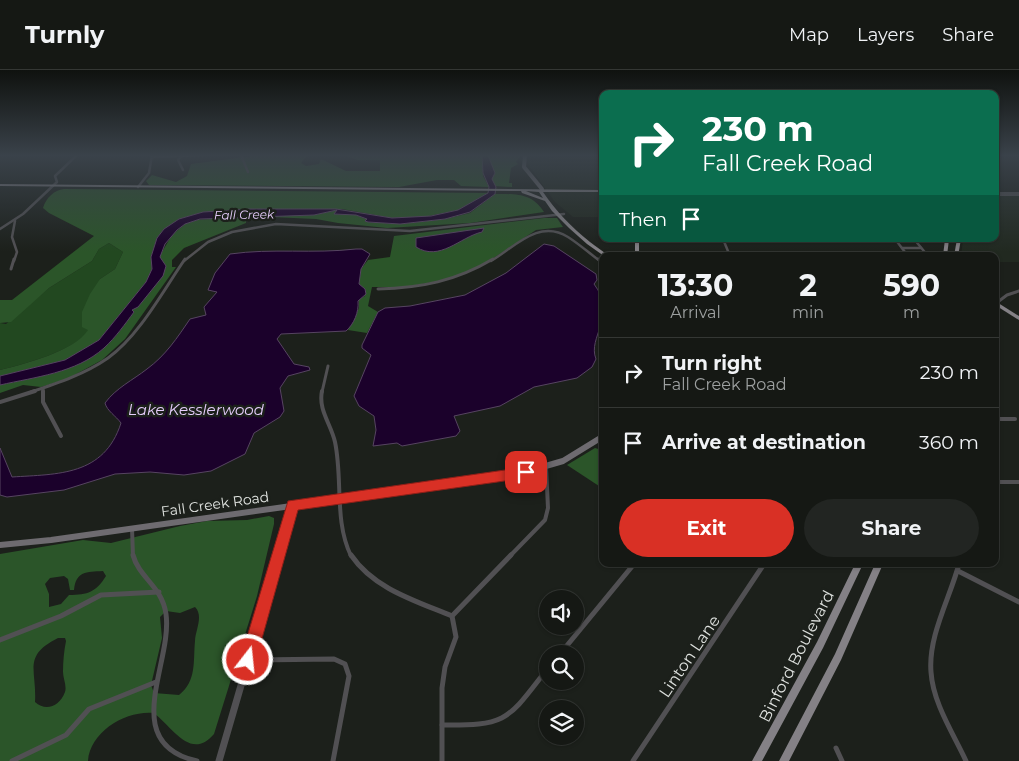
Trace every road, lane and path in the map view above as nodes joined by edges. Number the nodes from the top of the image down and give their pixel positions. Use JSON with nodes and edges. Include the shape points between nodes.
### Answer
{"nodes":[{"id":1,"x":52,"y":187,"type":"edge"},
{"id":2,"x":172,"y":187,"type":"edge"},
{"id":3,"x":540,"y":187,"type":"edge"},
{"id":4,"x":504,"y":190,"type":"junction"},
{"id":5,"x":543,"y":191,"type":"junction"},
{"id":6,"x":523,"y":192,"type":"junction"},
{"id":7,"x":599,"y":192,"type":"edge"},
{"id":8,"x":999,"y":194,"type":"edge"},
{"id":9,"x":1019,"y":194,"type":"edge"},
{"id":10,"x":546,"y":201,"type":"junction"},
{"id":11,"x":561,"y":214,"type":"junction"},
{"id":12,"x":15,"y":221,"type":"junction"},
{"id":13,"x":0,"y":229,"type":"edge"},
{"id":14,"x":589,"y":242,"type":"junction"},
{"id":15,"x":897,"y":242,"type":"edge"},
{"id":16,"x":916,"y":242,"type":"edge"},
{"id":17,"x":579,"y":245,"type":"junction"},
{"id":18,"x":902,"y":248,"type":"junction"},
{"id":19,"x":921,"y":248,"type":"junction"},
{"id":20,"x":601,"y":252,"type":"edge"},
{"id":21,"x":905,"y":252,"type":"edge"},
{"id":22,"x":924,"y":252,"type":"edge"},
{"id":23,"x":599,"y":260,"type":"edge"},
{"id":24,"x":11,"y":269,"type":"dead end"},
{"id":25,"x":378,"y":289,"type":"dead end"},
{"id":26,"x":1019,"y":291,"type":"edge"},
{"id":27,"x":999,"y":301,"type":"edge"},
{"id":28,"x":999,"y":306,"type":"edge"},
{"id":29,"x":1019,"y":318,"type":"edge"},
{"id":30,"x":328,"y":366,"type":"dead end"},
{"id":31,"x":42,"y":389,"type":"junction"},
{"id":32,"x":0,"y":402,"type":"edge"},
{"id":33,"x":999,"y":419,"type":"edge"},
{"id":34,"x":1014,"y":419,"type":"dead end"},
{"id":35,"x":61,"y":436,"type":"dead end"},
{"id":36,"x":599,"y":439,"type":"edge"},
{"id":37,"x":546,"y":467,"type":"junction"},
{"id":38,"x":999,"y":482,"type":"edge"},
{"id":39,"x":1019,"y":482,"type":"edge"},
{"id":40,"x":339,"y":499,"type":"junction"},
{"id":41,"x":293,"y":505,"type":"junction"},
{"id":42,"x":132,"y":528,"type":"junction"},
{"id":43,"x":0,"y":545,"type":"edge"},
{"id":44,"x":632,"y":567,"type":"edge"},
{"id":45,"x":762,"y":567,"type":"edge"},
{"id":46,"x":858,"y":567,"type":"edge"},
{"id":47,"x":879,"y":567,"type":"edge"},
{"id":48,"x":959,"y":567,"type":"edge"},
{"id":49,"x":958,"y":571,"type":"junction"},
{"id":50,"x":159,"y":592,"type":"junction"},
{"id":51,"x":1019,"y":602,"type":"edge"},
{"id":52,"x":452,"y":616,"type":"junction"},
{"id":53,"x":0,"y":640,"type":"edge"},
{"id":54,"x":567,"y":645,"type":"edge"},
{"id":55,"x":248,"y":660,"type":"junction"},
{"id":56,"x":539,"y":679,"type":"edge"},
{"id":57,"x":156,"y":682,"type":"junction"},
{"id":58,"x":442,"y":725,"type":"junction"},
{"id":59,"x":836,"y":748,"type":"dead end"},
{"id":60,"x":12,"y":761,"type":"edge"},
{"id":61,"x":197,"y":761,"type":"edge"},
{"id":62,"x":219,"y":761,"type":"edge"},
{"id":63,"x":334,"y":761,"type":"edge"},
{"id":64,"x":442,"y":761,"type":"edge"},
{"id":65,"x":633,"y":761,"type":"edge"},
{"id":66,"x":757,"y":761,"type":"edge"},
{"id":67,"x":784,"y":761,"type":"edge"},
{"id":68,"x":842,"y":761,"type":"edge"},
{"id":69,"x":966,"y":761,"type":"edge"}],
"edges":[{"from":1,"to":12,"type":"street"},
{"from":2,"to":4,"type":"main road"},
{"from":3,"to":5,"type":"main road"},
{"from":4,"to":5,"type":"main road"},
{"from":4,"to":6,"type":"main road"},
{"from":5,"to":6,"type":"main road"},
{"from":5,"to":7,"type":"main road"},
{"from":5,"to":10,"type":"main road"},
{"from":5,"to":11,"type":"main road"},
{"from":6,"to":10,"type":"main road"},
{"from":8,"to":9,"type":"street"},
{"from":10,"to":11,"type":"main road"},
{"from":11,"to":14,"type":"main road"},
{"from":11,"to":31,"type":"street","via":[[406,231],[276,224],[232,232],[211,240],[188,256],[132,336],[116,352],[86,372]]},
{"from":12,"to":13,"type":"street"},
{"from":12,"to":24,"type":"street","via":[[12,237],[17,252]]},
{"from":14,"to":17,"type":"street"},
{"from":14,"to":20,"type":"main road"},
{"from":15,"to":18,"type":"street"},
{"from":16,"to":19,"type":"street"},
{"from":17,"to":23,"type":"street"},
{"from":17,"to":25,"type":"street","via":[[564,233],[538,231],[466,276],[421,287]]},
{"from":18,"to":19,"type":"street"},
{"from":18,"to":21,"type":"street"},
{"from":19,"to":22,"type":"street"},
{"from":26,"to":27,"type":"street"},
{"from":28,"to":29,"type":"main road"},
{"from":30,"to":40,"type":"street","via":[[321,399],[336,448]]},
{"from":31,"to":32,"type":"street"},
{"from":31,"to":35,"type":"street","via":[[43,402]]},
{"from":33,"to":34,"type":"street"},
{"from":36,"to":37,"type":"main road","name":"Fall Creek Road","via":[[576,455]]},
{"from":37,"to":40,"type":"main road","name":"Fall Creek Road","via":[[518,474]]},
{"from":37,"to":52,"type":"street","via":[[548,508],[545,520]]},
{"from":38,"to":39,"type":"street"},
{"from":40,"to":41,"type":"main road","name":"Fall Creek Road"},
{"from":40,"to":52,"type":"street","via":[[348,547],[359,567],[380,583]]},
{"from":41,"to":42,"type":"main road","name":"Fall Creek Road"},
{"from":41,"to":55,"type":"street"},
{"from":42,"to":43,"type":"main road","name":"Fall Creek Road"},
{"from":42,"to":50,"type":"street","via":[[135,562]]},
{"from":44,"to":54,"type":"street"},
{"from":45,"to":65,"type":"street","name":"Linton Lane"},
{"from":46,"to":66,"type":"main road","name":"Binford Boulevard","via":[[820,645]]},
{"from":47,"to":67,"type":"main road","via":[[843,647]]},
{"from":48,"to":49,"type":"street"},
{"from":49,"to":51,"type":"street"},
{"from":49,"to":69,"type":"street","via":[[932,655],[931,671],[936,692]]},
{"from":50,"to":53,"type":"street","via":[[101,595],[61,616]]},
{"from":50,"to":57,"type":"street","via":[[168,633]]},
{"from":52,"to":58,"type":"street","via":[[456,634],[442,680]]},
{"from":55,"to":62,"type":"street"},
{"from":55,"to":63,"type":"street","via":[[334,659],[345,664],[349,676]]},
{"from":56,"to":58,"type":"street","via":[[511,712],[500,720],[482,725]]},
{"from":57,"to":60,"type":"street","via":[[89,709],[66,735]]},
{"from":57,"to":61,"type":"street","via":[[152,710],[159,735],[174,752]]},
{"from":58,"to":64,"type":"street"},
{"from":59,"to":68,"type":"street"}]}
